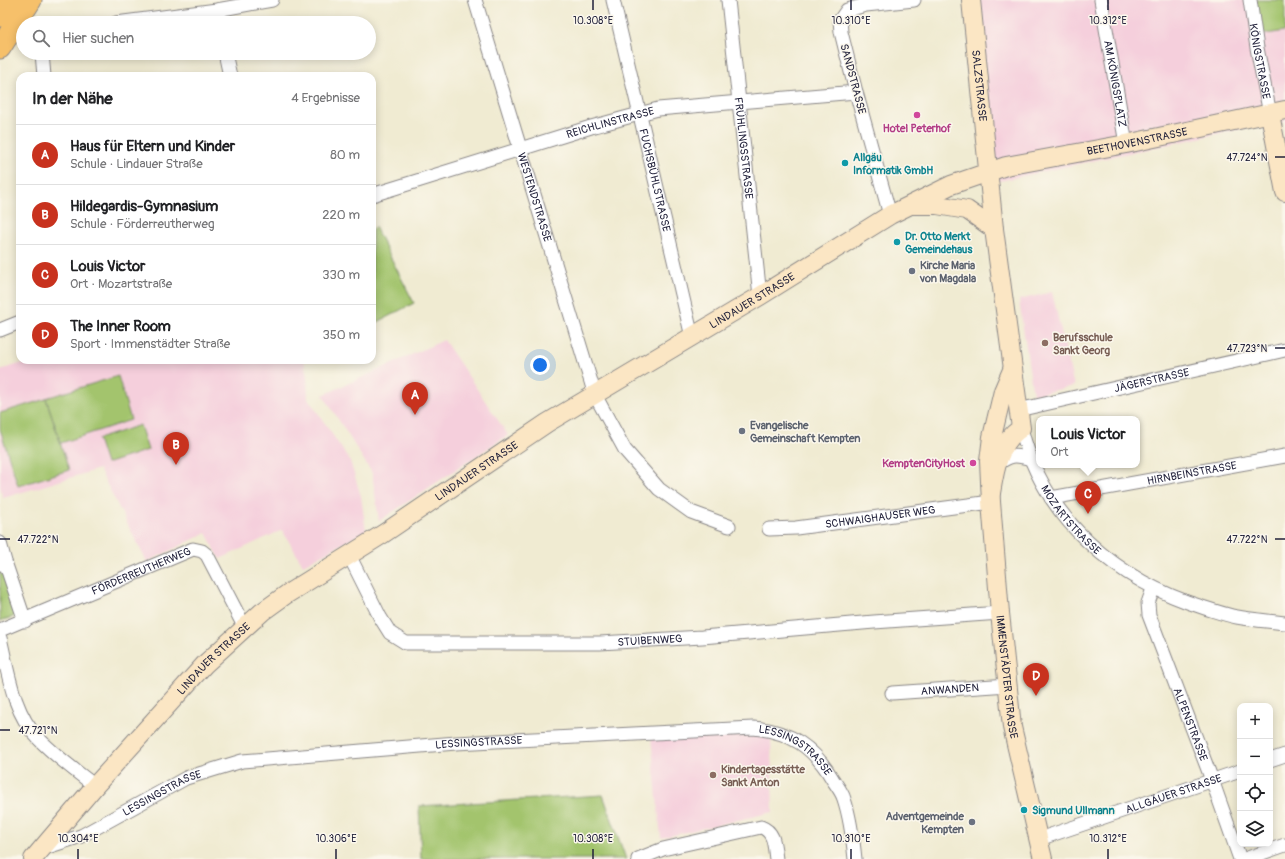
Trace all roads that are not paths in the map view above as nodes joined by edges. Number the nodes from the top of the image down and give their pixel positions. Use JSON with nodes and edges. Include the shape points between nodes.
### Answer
{"nodes":[{"id":1,"x":31,"y":0,"type":"edge"},
{"id":2,"x":272,"y":0,"type":"edge"},
{"id":3,"x":475,"y":0,"type":"edge"},
{"id":4,"x":613,"y":0,"type":"edge"},
{"id":5,"x":728,"y":0,"type":"edge"},
{"id":6,"x":914,"y":0,"type":"edge"},
{"id":7,"x":971,"y":0,"type":"edge"},
{"id":8,"x":1101,"y":0,"type":"edge"},
{"id":9,"x":1250,"y":0,"type":"edge"},
{"id":10,"x":217,"y":10,"type":"junction"},
{"id":11,"x":13,"y":14,"type":"edge"},
{"id":12,"x":170,"y":16,"type":"edge"},
{"id":13,"x":218,"y":16,"type":"edge"},
{"id":14,"x":0,"y":48,"type":"edge"},
{"id":15,"x":43,"y":60,"type":"edge"},
{"id":16,"x":227,"y":60,"type":"edge"},
{"id":17,"x":44,"y":72,"type":"edge"},
{"id":18,"x":229,"y":72,"type":"edge"},
{"id":19,"x":856,"y":92,"type":"junction"},
{"id":20,"x":738,"y":101,"type":"junction"},
{"id":21,"x":1277,"y":112,"type":"edge"},
{"id":22,"x":640,"y":113,"type":"junction"},
{"id":23,"x":1126,"y":144,"type":"junction"},
{"id":24,"x":520,"y":149,"type":"junction"},
{"id":25,"x":988,"y":171,"type":"junction"},
{"id":26,"x":1285,"y":192,"type":"edge"},
{"id":27,"x":376,"y":194,"type":"edge"},
{"id":28,"x":910,"y":205,"type":"junction"},
{"id":29,"x":890,"y":215,"type":"junction"},
{"id":30,"x":994,"y":229,"type":"junction"},
{"id":31,"x":760,"y":296,"type":"junction"},
{"id":32,"x":16,"y":324,"type":"edge"},
{"id":33,"x":0,"y":330,"type":"edge"},
{"id":34,"x":692,"y":337,"type":"junction"},
{"id":35,"x":1285,"y":350,"type":"edge"},
{"id":36,"x":1013,"y":370,"type":"junction"},
{"id":37,"x":595,"y":395,"type":"junction"},
{"id":38,"x":1020,"y":419,"type":"junction"},
{"id":39,"x":1285,"y":456,"type":"edge"},
{"id":40,"x":1030,"y":459,"type":"junction"},
{"id":41,"x":996,"y":464,"type":"junction"},
{"id":42,"x":991,"y":497,"type":"junction"},
{"id":43,"x":1051,"y":498,"type":"junction"},
{"id":44,"x":729,"y":526,"type":"dead end"},
{"id":45,"x":769,"y":529,"type":"dead end"},
{"id":46,"x":0,"y":542,"type":"edge"},
{"id":47,"x":349,"y":555,"type":"junction"},
{"id":48,"x":3,"y":563,"type":"edge"},
{"id":49,"x":1153,"y":589,"type":"junction"},
{"id":50,"x":1000,"y":613,"type":"junction"},
{"id":51,"x":24,"y":621,"type":"junction"},
{"id":52,"x":1285,"y":623,"type":"edge"},
{"id":53,"x":245,"y":628,"type":"junction"},
{"id":54,"x":0,"y":630,"type":"edge"},
{"id":55,"x":0,"y":638,"type":"edge"},
{"id":56,"x":1008,"y":685,"type":"junction"},
{"id":57,"x":892,"y":693,"type":"dead end"},
{"id":58,"x":1285,"y":755,"type":"edge"},
{"id":59,"x":1273,"y":759,"type":"edge"},
{"id":60,"x":1237,"y":772,"type":"edge"},
{"id":61,"x":1212,"y":780,"type":"junction"},
{"id":62,"x":95,"y":786,"type":"junction"},
{"id":63,"x":1039,"y":839,"type":"junction"},
{"id":64,"x":1285,"y":845,"type":"edge"},
{"id":65,"x":37,"y":854,"type":"edge"},
{"id":66,"x":638,"y":859,"type":"edge"},
{"id":67,"x":776,"y":859,"type":"edge"},
{"id":68,"x":855,"y":859,"type":"edge"},
{"id":69,"x":1043,"y":859,"type":"edge"},
{"id":70,"x":1240,"y":859,"type":"edge"},
{"id":71,"x":1245,"y":859,"type":"edge"}],
"edges":[{"from":1,"to":11,"type":"main road"},
{"from":2,"to":10,"type":"street"},
{"from":3,"to":24,"type":"street","name":"WESTENDSTRASSE"},
{"from":4,"to":22,"type":"street","name":"FUCHSBÜHLSTRASSE"},
{"from":5,"to":20,"type":"street","name":"FRÜHLINGSSTRASSE"},
{"from":6,"to":19,"type":"street","name":"SANDSTRASSE","via":[[866,5],[847,10],[840,20]]},
{"from":7,"to":25,"type":"street","name":"SALZSTRASSE"},
{"from":8,"to":23,"type":"street","name":"AM KÖNIGSPLATZ"},
{"from":9,"to":21,"type":"street","name":"KÖNIGSTRASSE","via":[[1257,48]]},
{"from":10,"to":12,"type":"street"},
{"from":10,"to":13,"type":"street"},
{"from":11,"to":14,"type":"main road"},
{"from":15,"to":17,"type":"street"},
{"from":16,"to":18,"type":"street"},
{"from":19,"to":20,"type":"street","name":"REICHLINSTRASSE"},
{"from":19,"to":29,"type":"street","name":"SANDSTRASSE"},
{"from":20,"to":22,"type":"street","name":"REICHLINSTRASSE"},
{"from":20,"to":31,"type":"street","name":"FRÜHLINGSSTRASSE"},
{"from":21,"to":23,"type":"street","name":"BEETHOVENSTRASSE"},
{"from":21,"to":26,"type":"street","name":"KÖNIGSTRASSE"},
{"from":22,"to":24,"type":"street","name":"REICHLINSTRASSE"},
{"from":22,"to":34,"type":"street","name":"FUCHSBÜHLSTRASSE"},
{"from":23,"to":25,"type":"street","name":"BEETHOVENSTRASSE"},
{"from":24,"to":27,"type":"street","name":"REICHLINSTRASSE"},
{"from":24,"to":37,"type":"street","name":"WESTENDSTRASSE"},
{"from":25,"to":28,"type":"street","name":"LINDAUER STRASSE"},
{"from":25,"to":30,"type":"street","name":"MOZARTSTRASSE"},
{"from":28,"to":29,"type":"street","name":"LINDAUER STRASSE"},
{"from":28,"to":30,"type":"street","via":[[936,205],[967,210]]},
{"from":29,"to":31,"type":"street","name":"LINDAUER STRASSE"},
{"from":30,"to":36,"type":"street","name":"MOZARTSTRASSE"},
{"from":31,"to":34,"type":"street","name":"LINDAUER STRASSE"},
{"from":32,"to":33,"type":"street"},
{"from":34,"to":37,"type":"street","name":"LINDAUER STRASSE"},
{"from":35,"to":38,"type":"street","name":"JÄGERSTRASSE"},
{"from":36,"to":38,"type":"street","name":"MOZARTSTRASSE"},
{"from":36,"to":42,"type":"street","name":"IMMENSTÄDTER STRASSE","via":[[1003,391],[992,437],[989,460]]},
{"from":37,"to":44,"type":"street","via":[[625,450],[660,489],[691,512]]},
{"from":37,"to":47,"type":"street","name":"LINDAUER STRASSE","via":[[547,423]]},
{"from":38,"to":40,"type":"street","name":"MOZARTSTRASSE"},
{"from":38,"to":41,"type":"street","name":"IMMENSTÄDTER STRASSE"},
{"from":39,"to":43,"type":"street","name":"HIRNBEINSTRASSE"},
{"from":40,"to":41,"type":"street","via":[[1019,455],[1008,456]]},
{"from":40,"to":43,"type":"street","name":"MOZARTSTRASSE"},
{"from":41,"to":42,"type":"street","name":"IMMENSTÄDTER STRASSE"},
{"from":42,"to":45,"type":"street","name":"SCHWAIGHAUSER WEG","via":[[796,528]]},
{"from":42,"to":50,"type":"street","name":"IMMENSTÄDTER STRASSE"},
{"from":43,"to":49,"type":"street","name":"MOZARTSTRASSE","via":[[1078,532],[1110,561]]},
{"from":46,"to":48,"type":"street"},
{"from":47,"to":50,"type":"street","name":"STUIBENWEG","via":[[387,628],[398,640],[406,643],[608,643],[702,638]]},
{"from":47,"to":53,"type":"street","name":"LINDAUER STRASSE","via":[[287,594]]},
{"from":48,"to":51,"type":"street"},
{"from":49,"to":52,"type":"street","name":"MOZARTSTRASSE","via":[[1236,617]]},
{"from":49,"to":61,"type":"street","name":"ALPENSTRASSE","via":[[1148,603],[1149,615]]},
{"from":50,"to":56,"type":"street","name":"IMMENSTÄDTER STRASSE"},
{"from":51,"to":53,"type":"street","name":"FÖRDERREUTHERWEG","via":[[193,550],[202,551],[207,555]]},
{"from":51,"to":54,"type":"street","name":"FÖRDERREUTHERWEG"},
{"from":53,"to":62,"type":"street","name":"LINDAUER STRASSE","via":[[205,664]]},
{"from":55,"to":62,"type":"street","via":[[14,695],[29,725],[38,738]]},
{"from":56,"to":57,"type":"street","name":"ANWANDEN"},
{"from":56,"to":63,"type":"street","name":"IMMENSTÄDTER STRASSE","via":[[1012,727]]},
{"from":58,"to":59,"type":"street"},
{"from":60,"to":61,"type":"street","name":"ALLGÄUER STRASSE"},
{"from":61,"to":63,"type":"street","name":"ALLGÄUER STRASSE"},
{"from":61,"to":70,"type":"street","name":"ALPENSTRASSE"},
{"from":62,"to":65,"type":"street","name":"LINDAUER STRASSE"},
{"from":63,"to":69,"type":"street","name":"IMMENSTÄDTER STRASSE"},
{"from":64,"to":71,"type":"street"},
{"from":65,"to":68,"type":"street","name":"LESSINGSTRASSE","via":[[81,836],[186,778],[242,761],[456,743],[753,728],[772,730],[788,736],[809,748],[822,762],[844,798]]},
{"from":66,"to":67,"type":"street","via":[[663,849],[761,827],[769,830],[772,836]]}]}
